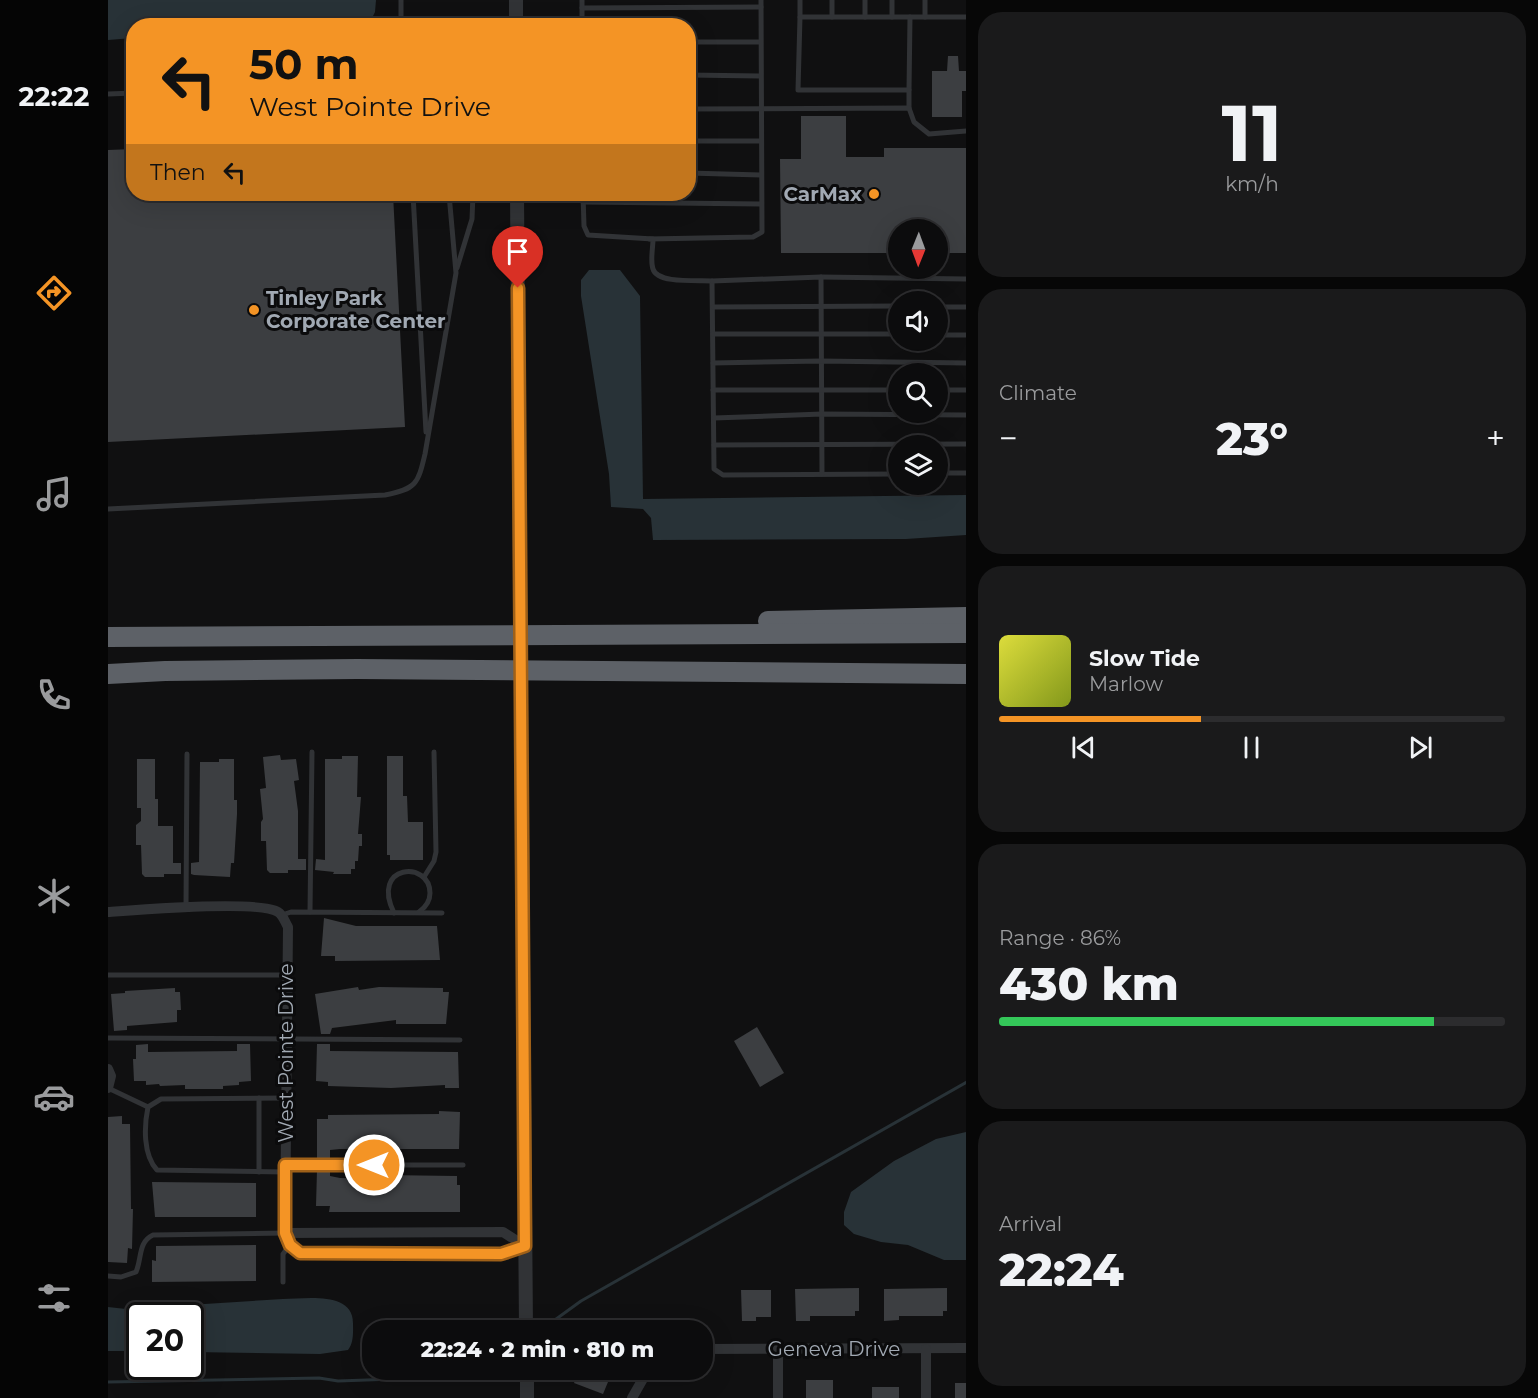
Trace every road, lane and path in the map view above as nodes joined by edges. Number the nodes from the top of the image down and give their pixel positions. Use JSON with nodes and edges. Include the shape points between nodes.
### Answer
{"nodes":[{"id":1,"x":401,"y":0,"type":"edge"},
{"id":2,"x":516,"y":0,"type":"edge"},
{"id":3,"x":582,"y":0,"type":"edge"},
{"id":4,"x":761,"y":0,"type":"edge"},
{"id":5,"x":800,"y":0,"type":"edge"},
{"id":6,"x":832,"y":0,"type":"edge"},
{"id":7,"x":865,"y":0,"type":"edge"},
{"id":8,"x":892,"y":0,"type":"edge"},
{"id":9,"x":925,"y":0,"type":"edge"},
{"id":10,"x":761,"y":7,"type":"junction"},
{"id":11,"x":582,"y":8,"type":"junction"},
{"id":12,"x":966,"y":16,"type":"edge"},
{"id":13,"x":800,"y":17,"type":"junction"},
{"id":14,"x":832,"y":17,"type":"junction"},
{"id":15,"x":865,"y":17,"type":"junction"},
{"id":16,"x":892,"y":17,"type":"junction"},
{"id":17,"x":910,"y":17,"type":"junction"},
{"id":18,"x":925,"y":17,"type":"junction"},
{"id":19,"x":401,"y":18,"type":"edge"},
{"id":20,"x":516,"y":18,"type":"edge"},
{"id":21,"x":582,"y":18,"type":"edge"},
{"id":22,"x":696,"y":42,"type":"edge"},
{"id":23,"x":760,"y":42,"type":"junction"},
{"id":24,"x":696,"y":75,"type":"edge"},
{"id":25,"x":760,"y":76,"type":"junction"},
{"id":26,"x":909,"y":90,"type":"junction"},
{"id":27,"x":126,"y":93,"type":"edge"},
{"id":28,"x":108,"y":94,"type":"edge"},
{"id":29,"x":760,"y":108,"type":"junction"},
{"id":30,"x":909,"y":108,"type":"junction"},
{"id":31,"x":696,"y":109,"type":"edge"},
{"id":32,"x":966,"y":131,"type":"edge"},
{"id":33,"x":696,"y":141,"type":"edge"},
{"id":34,"x":760,"y":141,"type":"junction"},
{"id":35,"x":696,"y":173,"type":"edge"},
{"id":36,"x":761,"y":175,"type":"junction"},
{"id":37,"x":413,"y":201,"type":"edge"},
{"id":38,"x":450,"y":201,"type":"edge"},
{"id":39,"x":473,"y":201,"type":"edge"},
{"id":40,"x":518,"y":201,"type":"edge"},
{"id":41,"x":583,"y":202,"type":"joint"},
{"id":42,"x":761,"y":204,"type":"junction"},
{"id":43,"x":649,"y":239,"type":"junction"},
{"id":44,"x":456,"y":273,"type":"junction"},
{"id":45,"x":821,"y":278,"type":"junction"},
{"id":46,"x":966,"y":279,"type":"edge"},
{"id":47,"x":712,"y":281,"type":"junction"},
{"id":48,"x":821,"y":306,"type":"junction"},
{"id":49,"x":888,"y":306,"type":"edge"},
{"id":50,"x":713,"y":307,"type":"junction"},
{"id":51,"x":948,"y":307,"type":"edge"},
{"id":52,"x":966,"y":307,"type":"edge"},
{"id":53,"x":713,"y":334,"type":"junction"},
{"id":54,"x":821,"y":334,"type":"junction"},
{"id":55,"x":888,"y":334,"type":"edge"},
{"id":56,"x":948,"y":334,"type":"edge"},
{"id":57,"x":966,"y":335,"type":"edge"},
{"id":58,"x":822,"y":361,"type":"junction"},
{"id":59,"x":713,"y":363,"type":"junction"},
{"id":60,"x":966,"y":363,"type":"edge"},
{"id":61,"x":713,"y":390,"type":"junction"},
{"id":62,"x":888,"y":390,"type":"edge"},
{"id":63,"x":948,"y":390,"type":"edge"},
{"id":64,"x":966,"y":390,"type":"edge"},
{"id":65,"x":822,"y":391,"type":"junction"},
{"id":66,"x":822,"y":414,"type":"junction"},
{"id":67,"x":966,"y":415,"type":"edge"},
{"id":68,"x":714,"y":418,"type":"junction"},
{"id":69,"x":427,"y":443,"type":"junction"},
{"id":70,"x":966,"y":444,"type":"edge"},
{"id":71,"x":714,"y":445,"type":"junction"},
{"id":72,"x":822,"y":445,"type":"junction"},
{"id":73,"x":948,"y":473,"type":"edge"},
{"id":74,"x":966,"y":473,"type":"edge"},
{"id":75,"x":822,"y":474,"type":"junction"},
{"id":76,"x":888,"y":474,"type":"edge"},
{"id":77,"x":108,"y":509,"type":"edge"},
{"id":78,"x":966,"y":617,"type":"edge"},
{"id":79,"x":966,"y":633,"type":"edge"},
{"id":80,"x":545,"y":635,"type":"junction"},
{"id":81,"x":108,"y":637,"type":"edge"},
{"id":82,"x":108,"y":674,"type":"edge"},
{"id":83,"x":966,"y":674,"type":"edge"},
{"id":84,"x":312,"y":752,"type":"dead end"},
{"id":85,"x":434,"y":752,"type":"dead end"},
{"id":86,"x":187,"y":754,"type":"dead end"},
{"id":87,"x":423,"y":877,"type":"junction"},
{"id":88,"x":186,"y":907,"type":"junction"},
{"id":89,"x":108,"y":912,"type":"edge"},
{"id":90,"x":310,"y":912,"type":"junction"},
{"id":91,"x":394,"y":913,"type":"junction"},
{"id":92,"x":418,"y":913,"type":"junction"},
{"id":93,"x":442,"y":913,"type":"dead end"},
{"id":94,"x":280,"y":914,"type":"junction"},
{"id":95,"x":108,"y":975,"type":"edge"},
{"id":96,"x":286,"y":975,"type":"junction"},
{"id":97,"x":108,"y":1038,"type":"edge"},
{"id":98,"x":460,"y":1040,"type":"dead end"},
{"id":99,"x":286,"y":1041,"type":"junction"},
{"id":100,"x":108,"y":1069,"type":"edge"},
{"id":101,"x":108,"y":1088,"type":"edge"},
{"id":102,"x":259,"y":1098,"type":"junction"},
{"id":103,"x":285,"y":1098,"type":"junction"},
{"id":104,"x":148,"y":1107,"type":"junction"},
{"id":105,"x":463,"y":1165,"type":"dead end"},
{"id":106,"x":285,"y":1169,"type":"junction"},
{"id":107,"x":259,"y":1172,"type":"junction"},
{"id":108,"x":285,"y":1233,"type":"junction"},
{"id":109,"x":290,"y":1245,"type":"junction"},
{"id":110,"x":525,"y":1246,"type":"junction"},
{"id":111,"x":108,"y":1276,"type":"edge"},
{"id":112,"x":283,"y":1282,"type":"dead end"},
{"id":113,"x":526,"y":1320,"type":"edge"},
{"id":114,"x":778,"y":1348,"type":"junction"},
{"id":115,"x":966,"y":1348,"type":"edge"},
{"id":116,"x":713,"y":1349,"type":"edge"},
{"id":117,"x":926,"y":1349,"type":"junction"},
{"id":118,"x":527,"y":1380,"type":"edge"},
{"id":119,"x":642,"y":1380,"type":"edge"},
{"id":120,"x":527,"y":1398,"type":"edge"},
{"id":121,"x":632,"y":1398,"type":"edge"},
{"id":122,"x":778,"y":1398,"type":"edge"},
{"id":123,"x":926,"y":1398,"type":"edge"}],
"edges":[{"from":1,"to":19,"type":"lane"},
{"from":2,"to":20,"type":"street"},
{"from":3,"to":11,"type":"lane"},
{"from":4,"to":10,"type":"lane"},
{"from":5,"to":13,"type":"lane"},
{"from":6,"to":14,"type":"lane"},
{"from":7,"to":15,"type":"lane"},
{"from":8,"to":16,"type":"lane"},
{"from":9,"to":18,"type":"lane"},
{"from":10,"to":11,"type":"lane"},
{"from":10,"to":23,"type":"lane"},
{"from":11,"to":21,"type":"lane"},
{"from":12,"to":18,"type":"lane"},
{"from":13,"to":14,"type":"lane"},
{"from":13,"to":26,"type":"lane","via":[[798,90]]},
{"from":14,"to":15,"type":"lane"},
{"from":15,"to":16,"type":"lane"},
{"from":16,"to":17,"type":"lane"},
{"from":17,"to":18,"type":"lane"},
{"from":17,"to":26,"type":"lane"},
{"from":22,"to":23,"type":"lane"},
{"from":23,"to":25,"type":"lane"},
{"from":24,"to":25,"type":"lane"},
{"from":25,"to":29,"type":"lane"},
{"from":26,"to":30,"type":"lane"},
{"from":27,"to":28,"type":"lane"},
{"from":29,"to":30,"type":"lane"},
{"from":29,"to":31,"type":"lane"},
{"from":29,"to":34,"type":"lane"},
{"from":30,"to":32,"type":"lane","via":[[915,122],[928,134]]},
{"from":33,"to":34,"type":"lane"},
{"from":34,"to":36,"type":"lane"},
{"from":35,"to":36,"type":"lane"},
{"from":36,"to":42,"type":"lane"},
{"from":37,"to":69,"type":"lane"},
{"from":38,"to":44,"type":"lane"},
{"from":39,"to":44,"type":"lane","via":[[472,219]]},
{"from":40,"to":110,"type":"street"},
{"from":41,"to":42,"type":"lane"},
{"from":41,"to":43,"type":"lane","via":[[588,235]]},
{"from":42,"to":43,"type":"lane","via":[[762,232],[753,237]]},
{"from":43,"to":47,"type":"lane","via":[[653,239],[656,275],[665,279]]},
{"from":44,"to":69,"type":"lane"},
{"from":45,"to":46,"type":"lane"},
{"from":45,"to":47,"type":"lane"},
{"from":45,"to":48,"type":"lane"},
{"from":47,"to":50,"type":"lane"},
{"from":48,"to":49,"type":"lane"},
{"from":48,"to":50,"type":"lane"},
{"from":48,"to":54,"type":"lane"},
{"from":50,"to":53,"type":"lane"},
{"from":51,"to":52,"type":"lane"},
{"from":53,"to":54,"type":"lane"},
{"from":53,"to":59,"type":"lane"},
{"from":54,"to":55,"type":"lane"},
{"from":54,"to":58,"type":"lane"},
{"from":56,"to":57,"type":"lane"},
{"from":58,"to":59,"type":"lane"},
{"from":58,"to":60,"type":"lane"},
{"from":58,"to":65,"type":"lane"},
{"from":59,"to":61,"type":"lane"},
{"from":61,"to":65,"type":"lane"},
{"from":61,"to":68,"type":"lane"},
{"from":62,"to":65,"type":"lane"},
{"from":63,"to":64,"type":"lane"},
{"from":65,"to":66,"type":"lane"},
{"from":66,"to":67,"type":"lane"},
{"from":66,"to":68,"type":"lane"},
{"from":66,"to":72,"type":"lane"},
{"from":68,"to":71,"type":"lane"},
{"from":69,"to":77,"type":"lane","via":[[420,475],[408,490],[385,495]]},
{"from":70,"to":72,"type":"lane"},
{"from":71,"to":72,"type":"lane"},
{"from":71,"to":75,"type":"lane","via":[[714,469],[723,475]]},
{"from":72,"to":75,"type":"lane"},
{"from":73,"to":74,"type":"lane"},
{"from":75,"to":76,"type":"lane"},
{"from":78,"to":80,"type":"highway","via":[[668,622]]},
{"from":79,"to":80,"type":"highway"},
{"from":80,"to":81,"type":"highway"},
{"from":82,"to":83,"type":"highway","via":[[357,669]]},
{"from":84,"to":90,"type":"lane"},
{"from":85,"to":87,"type":"lane","via":[[436,852]]},
{"from":86,"to":88,"type":"lane"},
{"from":87,"to":91,"type":"lane","via":[[410,871],[391,879],[387,893]]},
{"from":87,"to":92,"type":"lane","via":[[430,896]]},
{"from":88,"to":89,"type":"street"},
{"from":88,"to":94,"type":"street","via":[[262,907]]},
{"from":90,"to":91,"type":"lane"},
{"from":90,"to":94,"type":"lane"},
{"from":91,"to":92,"type":"lane"},
{"from":92,"to":93,"type":"lane"},
{"from":94,"to":96,"type":"street","name":"West Pointe Drive","via":[[288,927]]},
{"from":95,"to":96,"type":"lane"},
{"from":96,"to":99,"type":"street","name":"West Pointe Drive"},
{"from":97,"to":99,"type":"lane"},
{"from":98,"to":99,"type":"lane"},
{"from":99,"to":103,"type":"street","name":"West Pointe Drive"},
{"from":100,"to":101,"type":"street"},
{"from":101,"to":104,"type":"lane"},
{"from":102,"to":103,"type":"lane"},
{"from":102,"to":104,"type":"lane","via":[[161,1099]]},
{"from":102,"to":107,"type":"lane"},
{"from":103,"to":106,"type":"street","name":"West Pointe Drive"},
{"from":104,"to":107,"type":"lane","via":[[148,1156],[157,1170]]},
{"from":105,"to":106,"type":"lane"},
{"from":106,"to":107,"type":"lane"},
{"from":106,"to":108,"type":"street","name":"West Pointe Drive"},
{"from":108,"to":109,"type":"street","name":"West Pointe Drive"},
{"from":108,"to":110,"type":"street","via":[[503,1232]]},
{"from":108,"to":111,"type":"lane","via":[[153,1235],[142,1244],[136,1272]]},
{"from":109,"to":110,"type":"street","via":[[300,1253],[501,1254]]},
{"from":109,"to":112,"type":"lane","via":[[283,1254]]},
{"from":110,"to":113,"type":"street"},
{"from":114,"to":116,"type":"street","name":"Geneva Drive"},
{"from":114,"to":117,"type":"street","name":"Geneva Drive"},
{"from":114,"to":122,"type":"street"},
{"from":115,"to":117,"type":"street","name":"Geneva Drive"},
{"from":117,"to":123,"type":"street"},
{"from":118,"to":120,"type":"street"},
{"from":119,"to":121,"type":"street"}]}
